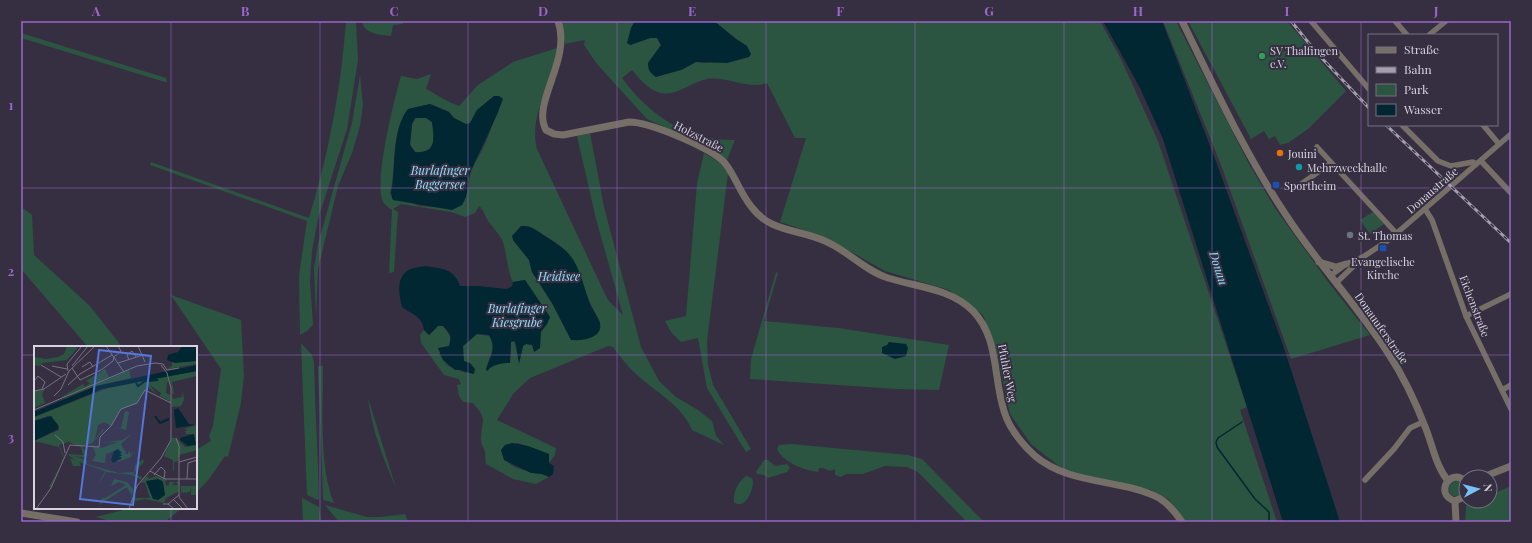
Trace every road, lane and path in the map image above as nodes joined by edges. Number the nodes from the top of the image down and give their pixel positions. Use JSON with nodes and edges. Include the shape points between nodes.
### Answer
{"nodes":[{"id":1,"x":558,"y":21,"type":"edge"},
{"id":2,"x":1182,"y":21,"type":"edge"},
{"id":3,"x":1311,"y":21,"type":"edge"},
{"id":4,"x":1395,"y":21,"type":"edge"},
{"id":5,"x":1446,"y":21,"type":"edge"},
{"id":6,"x":1405,"y":34,"type":"edge"},
{"id":7,"x":1430,"y":34,"type":"edge"},
{"id":8,"x":1368,"y":87,"type":"edge"},
{"id":9,"x":1403,"y":126,"type":"edge"},
{"id":10,"x":1484,"y":126,"type":"edge"},
{"id":11,"x":1511,"y":134,"type":"edge"},
{"id":12,"x":1499,"y":144,"type":"junction"},
{"id":13,"x":1317,"y":147,"type":"dead end"},
{"id":14,"x":1478,"y":162,"type":"junction"},
{"id":15,"x":1331,"y":163,"type":"junction"},
{"id":16,"x":1297,"y":188,"type":"dead end"},
{"id":17,"x":1511,"y":193,"type":"edge"},
{"id":18,"x":1425,"y":209,"type":"junction"},
{"id":19,"x":1396,"y":233,"type":"junction"},
{"id":20,"x":1363,"y":257,"type":"junction"},
{"id":21,"x":1319,"y":262,"type":"junction"},
{"id":22,"x":1346,"y":264,"type":"junction"},
{"id":23,"x":1330,"y":276,"type":"junction"},
{"id":24,"x":1336,"y":283,"type":"junction"},
{"id":25,"x":912,"y":284,"type":"joint"},
{"id":26,"x":1511,"y":294,"type":"edge"},
{"id":27,"x":1466,"y":316,"type":"junction"},
{"id":28,"x":1511,"y":385,"type":"edge"},
{"id":29,"x":1502,"y":390,"type":"junction"},
{"id":30,"x":1511,"y":409,"type":"edge"},
{"id":31,"x":1424,"y":422,"type":"junction"},
{"id":32,"x":1511,"y":466,"type":"edge"},
{"id":33,"x":1498,"y":471,"type":"edge"},
{"id":34,"x":1458,"y":478,"type":"edge"},
{"id":35,"x":1365,"y":480,"type":"dead end"},
{"id":36,"x":1448,"y":481,"type":"junction"},
{"id":37,"x":1458,"y":500,"type":"edge"},
{"id":38,"x":1455,"y":501,"type":"junction"},
{"id":39,"x":21,"y":513,"type":"edge"},
{"id":40,"x":78,"y":522,"type":"edge"},
{"id":41,"x":1182,"y":522,"type":"edge"},
{"id":42,"x":1456,"y":522,"type":"edge"}],
"edges":[{"from":1,"to":25,"type":"street","name":"Holzstraße","via":[[561,49],[542,115],[546,130],[563,135],[629,122],[654,126],[723,161],[752,209],[772,224],[824,240],[877,274]]},
{"from":2,"to":21,"type":"street","name":"Donauuferstraße","via":[[1252,158],[1286,216]]},
{"from":3,"to":8,"type":"street"},
{"from":4,"to":6,"type":"street"},
{"from":5,"to":7,"type":"street"},
{"from":9,"to":14,"type":"street","via":[[1438,161],[1450,166]]},
{"from":10,"to":12,"type":"street"},
{"from":11,"to":12,"type":"street","name":"Donaustraße"},
{"from":12,"to":14,"type":"street","name":"Donaustraße"},
{"from":13,"to":15,"type":"street"},
{"from":14,"to":17,"type":"street"},
{"from":14,"to":18,"type":"street","name":"Donaustraße"},
{"from":15,"to":16,"type":"street"},
{"from":15,"to":19,"type":"street"},
{"from":18,"to":19,"type":"street","name":"Donaustraße"},
{"from":18,"to":27,"type":"street","name":"Eichenstraße","via":[[1432,220]]},
{"from":19,"to":20,"type":"street","name":"Donaustraße"},
{"from":20,"to":22,"type":"street","name":"Donaustraße"},
{"from":20,"to":24,"type":"street","name":"Donaustraße"},
{"from":21,"to":22,"type":"street","via":[[1336,267]]},
{"from":21,"to":23,"type":"street","name":"Donauuferstraße"},
{"from":22,"to":23,"type":"street","name":"Donaustraße"},
{"from":23,"to":24,"type":"street","name":"Donauuferstraße"},
{"from":24,"to":31,"type":"street","name":"Donauuferstraße","via":[[1388,354]]},
{"from":25,"to":41,"type":"street","name":"Pfuhler Weg","via":[[954,298],[977,316],[990,337],[1004,412],[1019,438],[1036,456],[1059,471],[1141,491],[1160,499]]},
{"from":26,"to":27,"type":"street"},
{"from":27,"to":29,"type":"street","name":"Eichenstraße"},
{"from":28,"to":29,"type":"street"},
{"from":29,"to":30,"type":"street","name":"Eichenstraße"},
{"from":31,"to":35,"type":"street","via":[[1410,428]]},
{"from":31,"to":36,"type":"street","name":"Donauuferstraße","via":[[1439,468]]},
{"from":32,"to":33,"type":"street"},
{"from":34,"to":36,"type":"street"},
{"from":36,"to":38,"type":"street","name":"Donauuferstraße","via":[[1445,486],[1446,494]]},
{"from":37,"to":38,"type":"street"},
{"from":38,"to":42,"type":"street"},
{"from":39,"to":40,"type":"street"}]}
